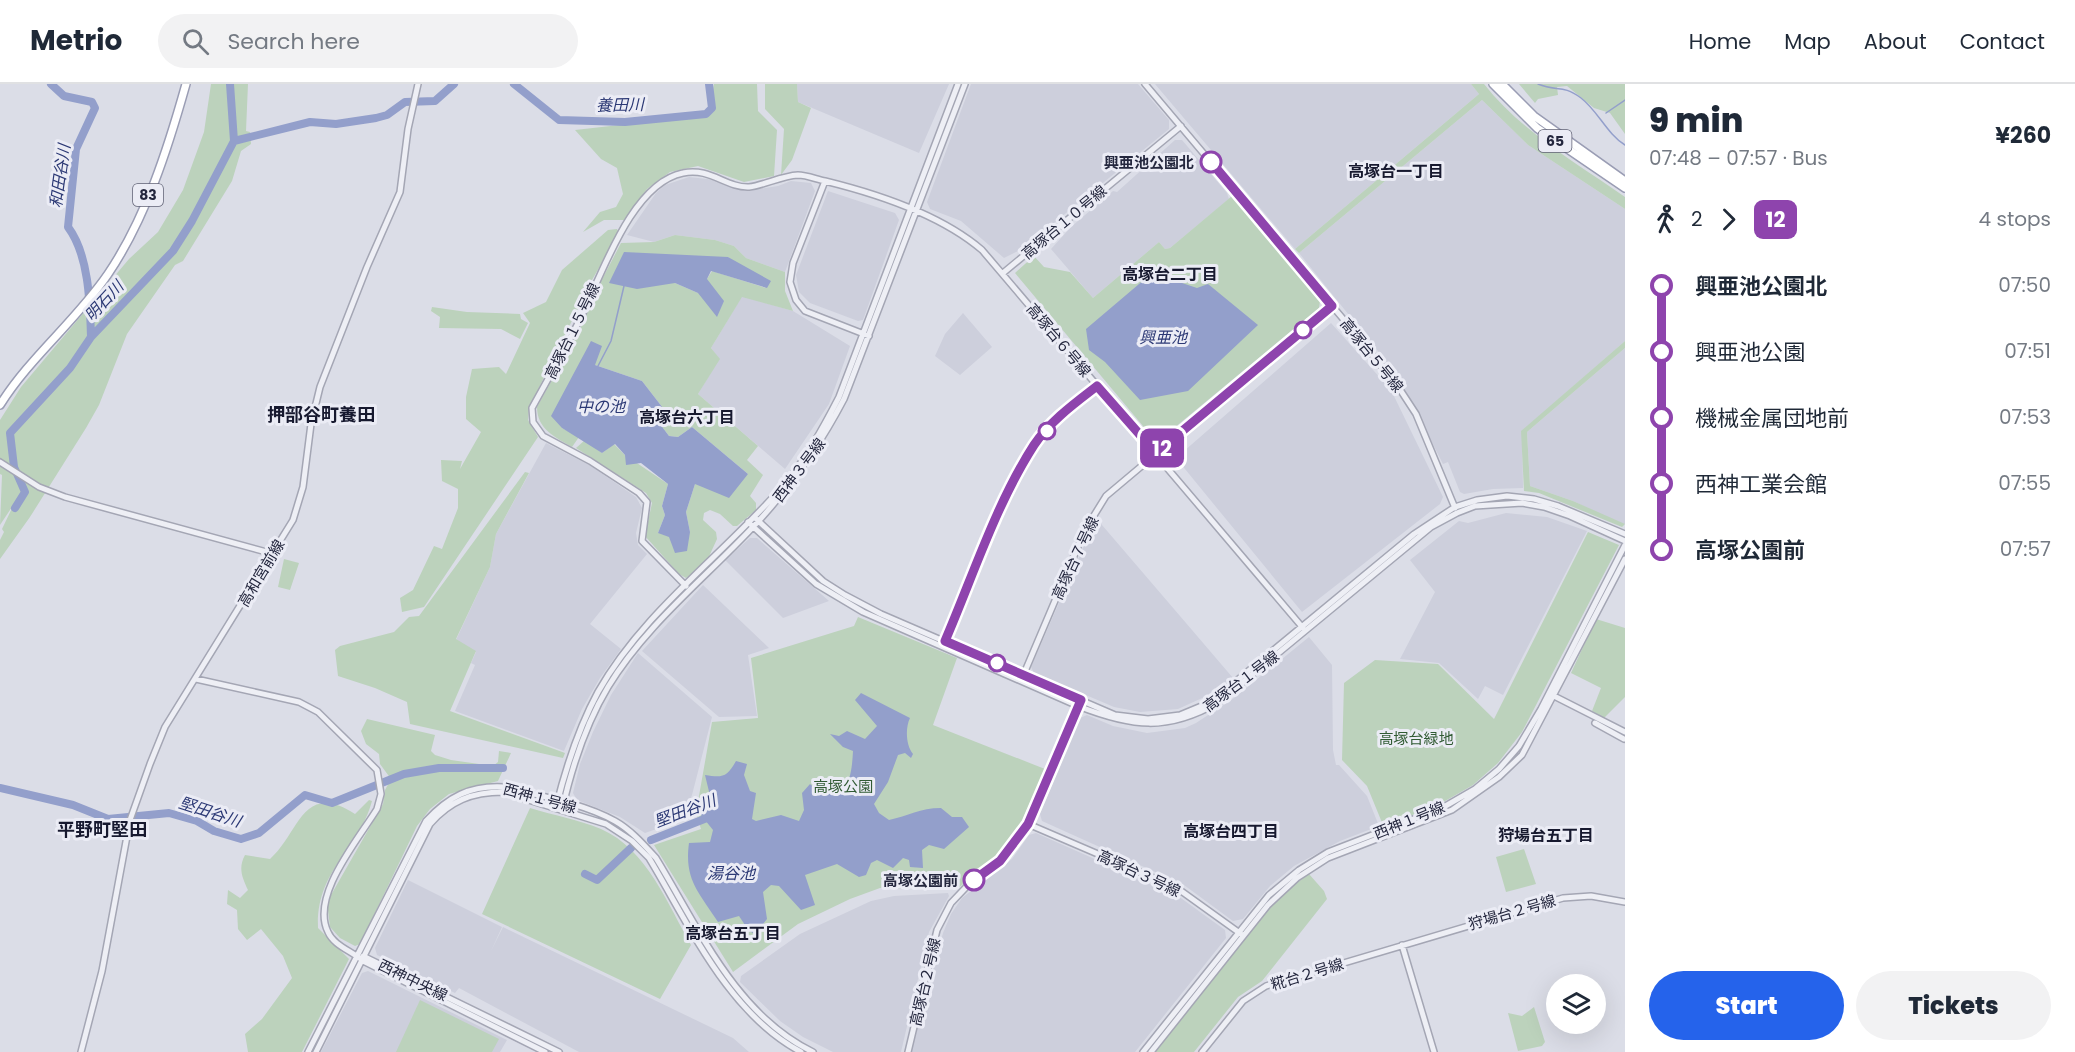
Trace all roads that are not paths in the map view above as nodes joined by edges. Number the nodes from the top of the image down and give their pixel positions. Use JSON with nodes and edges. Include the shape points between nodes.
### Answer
{"nodes":[{"id":1,"x":186,"y":84,"type":"edge"},
{"id":2,"x":418,"y":84,"type":"edge"},
{"id":3,"x":958,"y":84,"type":"edge"},
{"id":4,"x":965,"y":84,"type":"edge"},
{"id":5,"x":1145,"y":84,"type":"edge"},
{"id":6,"x":1493,"y":84,"type":"edge"},
{"id":7,"x":1502,"y":84,"type":"edge"},
{"id":8,"x":1180,"y":126,"type":"junction"},
{"id":9,"x":825,"y":181,"type":"junction"},
{"id":10,"x":1625,"y":181,"type":"edge"},
{"id":11,"x":1625,"y":189,"type":"edge"},
{"id":12,"x":913,"y":211,"type":"junction"},
{"id":13,"x":1004,"y":273,"type":"junction"},
{"id":14,"x":1332,"y":306,"type":"junction"},
{"id":15,"x":866,"y":335,"type":"junction"},
{"id":16,"x":1097,"y":386,"type":"junction"},
{"id":17,"x":0,"y":405,"type":"edge"},
{"id":18,"x":1156,"y":453,"type":"junction"},
{"id":19,"x":0,"y":462,"type":"edge"},
{"id":20,"x":1456,"y":510,"type":"junction"},
{"id":21,"x":756,"y":519,"type":"junction"},
{"id":22,"x":751,"y":525,"type":"junction"},
{"id":23,"x":1625,"y":534,"type":"edge"},
{"id":24,"x":1625,"y":543,"type":"edge"},
{"id":25,"x":274,"y":554,"type":"junction"},
{"id":26,"x":1625,"y":559,"type":"edge"},
{"id":27,"x":686,"y":586,"type":"junction"},
{"id":28,"x":1301,"y":626,"type":"junction"},
{"id":29,"x":1306,"y":631,"type":"junction"},
{"id":30,"x":945,"y":641,"type":"junction"},
{"id":31,"x":943,"y":648,"type":"junction"},
{"id":32,"x":1023,"y":675,"type":"junction"},
{"id":33,"x":196,"y":679,"type":"junction"},
{"id":34,"x":1020,"y":681,"type":"junction"},
{"id":35,"x":1552,"y":695,"type":"junction"},
{"id":36,"x":1079,"y":703,"type":"junction"},
{"id":37,"x":1595,"y":723,"type":"dead end"},
{"id":38,"x":1625,"y":732,"type":"edge"},
{"id":39,"x":1624,"y":739,"type":"edge"},
{"id":40,"x":560,"y":805,"type":"junction"},
{"id":41,"x":1028,"y":824,"type":"junction"},
{"id":42,"x":1625,"y":902,"type":"edge"},
{"id":43,"x":1241,"y":933,"type":"junction"},
{"id":44,"x":1402,"y":945,"type":"junction"},
{"id":45,"x":362,"y":958,"type":"junction"},
{"id":46,"x":81,"y":1052,"type":"edge"},
{"id":47,"x":308,"y":1052,"type":"edge"},
{"id":48,"x":316,"y":1052,"type":"edge"},
{"id":49,"x":544,"y":1052,"type":"edge"},
{"id":50,"x":559,"y":1052,"type":"edge"},
{"id":51,"x":801,"y":1052,"type":"edge"},
{"id":52,"x":813,"y":1052,"type":"edge"},
{"id":53,"x":908,"y":1052,"type":"edge"},
{"id":54,"x":1143,"y":1052,"type":"edge"},
{"id":55,"x":1151,"y":1052,"type":"edge"},
{"id":56,"x":1202,"y":1052,"type":"edge"},
{"id":57,"x":1434,"y":1052,"type":"edge"}],
"edges":[{"from":1,"to":17,"type":"main road","number":"83","via":[[144,205],[119,255],[88,299]]},
{"from":2,"to":25,"type":"street","name":"高和宮前線","via":[[400,192],[320,387],[310,423],[303,487],[293,520]]},
{"from":3,"to":12,"type":"street","name":"西神３号線"},
{"from":4,"to":12,"type":"street","name":"西神３号線"},
{"from":5,"to":8,"type":"street","name":"高塚台５号線"},
{"from":6,"to":11,"type":"main road","number":"65","via":[[1537,128]]},
{"from":7,"to":10,"type":"main road","number":"65","via":[[1534,116]]},
{"from":8,"to":13,"type":"street","name":"高塚台１０号線"},
{"from":8,"to":14,"type":"street","name":"高塚台５号線"},
{"from":9,"to":12,"type":"street","name":"高塚台６号線"},
{"from":9,"to":15,"type":"street","via":[[793,263],[790,282],[795,300],[805,311]]},
{"from":9,"to":27,"type":"street","name":"高塚台１５号線","via":[[799,175],[747,187],[699,171],[682,173],[659,184],[624,229],[532,408],[533,422],[543,436],[590,461],[647,502],[642,541]]},
{"from":12,"to":13,"type":"street","name":"高塚台６号線","via":[[963,233]]},
{"from":12,"to":15,"type":"street","name":"西神３号線"},
{"from":13,"to":16,"type":"street","name":"高塚台６号線"},
{"from":14,"to":18,"type":"street","name":"高塚台７号線"},
{"from":14,"to":20,"type":"street","name":"高塚台５号線","via":[[1381,363],[1416,414]]},
{"from":15,"to":21,"type":"street","name":"西神３号線","via":[[819,434]]},
{"from":16,"to":18,"type":"street","name":"高塚台６号線"},
{"from":16,"to":30,"type":"street","via":[[1061,415],[1035,444],[1006,499]]},
{"from":18,"to":28,"type":"street","name":"高塚台６号線"},
{"from":18,"to":32,"type":"street","name":"高塚台７号線","via":[[1106,496],[1093,514]]},
{"from":19,"to":25,"type":"street","via":[[51,491],[92,505]]},
{"from":20,"to":23,"type":"street","name":"高塚台１号線","via":[[1477,500],[1507,496],[1534,499]]},
{"from":20,"to":24,"type":"street","name":"高塚台１号線","via":[[1522,503],[1544,507]]},
{"from":20,"to":28,"type":"street","name":"高塚台１号線","via":[[1414,534]]},
{"from":20,"to":29,"type":"street","name":"高塚台１号線"},
{"from":21,"to":22,"type":"street","name":"西神３号線"},
{"from":21,"to":30,"type":"street","name":"高塚台１号線","via":[[823,582],[881,614]]},
{"from":22,"to":27,"type":"street","name":"西神３号線"},
{"from":22,"to":31,"type":"street","name":"高塚台１号線","via":[[816,584],[863,612]]},
{"from":22,"to":40,"type":"street","name":"西神３号線","via":[[634,651],[609,686],[577,752]]},
{"from":24,"to":35,"type":"street","name":"西神１号線"},
{"from":25,"to":33,"type":"street","name":"高和宮前線"},
{"from":26,"to":35,"type":"street","name":"西神１号線"},
{"from":27,"to":40,"type":"street","name":"西神３号線","via":[[630,646],[599,690],[571,753]]},
{"from":28,"to":29,"type":"street","name":"高塚台６号線"},
{"from":28,"to":36,"type":"street","name":"高塚台１号線","via":[[1236,682],[1203,705],[1180,715],[1148,719],[1115,715]]},
{"from":29,"to":36,"type":"street","name":"高塚台１号線","via":[[1219,702],[1183,719],[1133,724]]},
{"from":30,"to":31,"type":"street"},
{"from":30,"to":32,"type":"street","name":"高塚台１号線"},
{"from":31,"to":34,"type":"street","name":"高塚台１号線"},
{"from":32,"to":34,"type":"street","name":"高塚台７号線"},
{"from":32,"to":36,"type":"street","name":"高塚台１号線"},
{"from":33,"to":45,"type":"street","via":[[299,702],[318,712],[371,762],[380,777],[377,809],[326,891],[322,913],[328,933],[340,946]]},
{"from":33,"to":46,"type":"street","name":"高和宮前線","via":[[165,727],[131,816],[102,970]]},
{"from":34,"to":36,"type":"street","name":"高塚台１号線"},
{"from":35,"to":38,"type":"street"},
{"from":35,"to":43,"type":"street","name":"西神１号線","via":[[1522,755],[1499,777],[1452,810],[1328,858],[1290,884]]},
{"from":36,"to":41,"type":"street","name":"高塚台２号線"},
{"from":37,"to":39,"type":"street"},
{"from":40,"to":45,"type":"street","name":"西神１号線","via":[[492,786],[467,791],[441,804],[426,820]]},
{"from":40,"to":51,"type":"street","name":"西神１号線","via":[[606,824],[649,858],[730,989],[756,1018]]},
{"from":40,"to":52,"type":"street","name":"西神１号線","via":[[614,821],[637,838],[656,858],[744,998],[779,1030]]},
{"from":41,"to":43,"type":"street","name":"高塚台３号線","via":[[1177,888]]},
{"from":41,"to":53,"type":"street","name":"高塚台２号線","via":[[1000,861],[972,881],[951,903],[937,930]]},
{"from":42,"to":44,"type":"street","name":"狩場台２号線","via":[[1591,896],[1563,898]]},
{"from":43,"to":54,"type":"street","name":"西神１号線"},
{"from":43,"to":55,"type":"street","name":"西神１号線"},
{"from":44,"to":56,"type":"street","name":"糀台２号線","via":[[1287,978],[1256,991],[1243,1001]]},
{"from":44,"to":57,"type":"street"},
{"from":45,"to":47,"type":"street","name":"西神１号線"},
{"from":45,"to":48,"type":"street","name":"西神１号線"},
{"from":45,"to":49,"type":"street","name":"西神中央線"},
{"from":45,"to":50,"type":"street","name":"西神中央線"}]}
